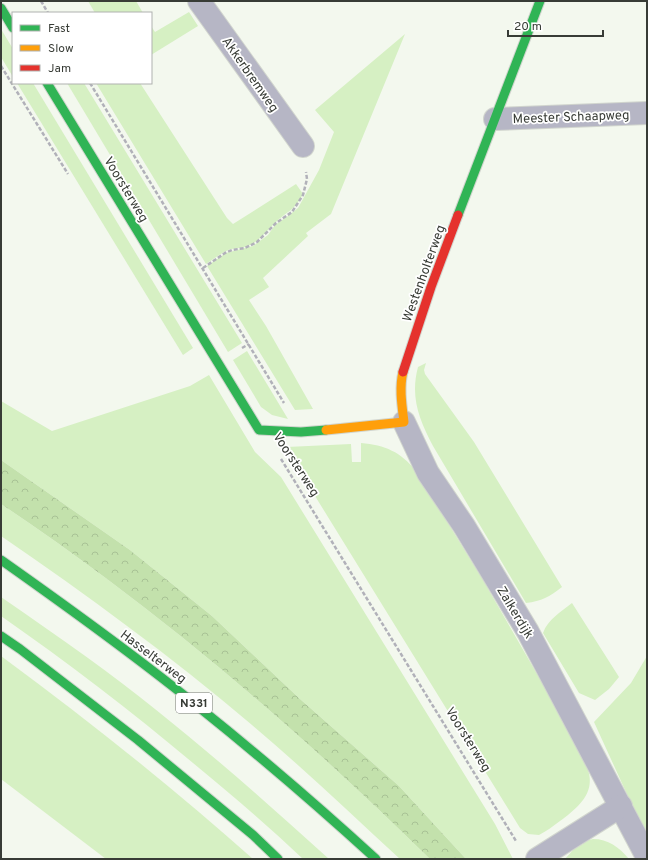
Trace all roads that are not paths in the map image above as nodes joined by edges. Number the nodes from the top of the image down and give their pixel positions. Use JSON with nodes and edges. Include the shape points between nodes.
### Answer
{"nodes":[{"id":1,"x":199,"y":1,"type":"edge"},
{"id":2,"x":540,"y":1,"type":"edge"},
{"id":3,"x":1,"y":8,"type":"edge"},
{"id":4,"x":12,"y":26,"type":"edge"},
{"id":5,"x":48,"y":84,"type":"edge"},
{"id":6,"x":647,"y":113,"type":"edge"},
{"id":7,"x":495,"y":119,"type":"junction"},
{"id":8,"x":303,"y":146,"type":"road end"},
{"id":9,"x":404,"y":422,"type":"junction"},
{"id":10,"x":1,"y":560,"type":"edge"},
{"id":11,"x":1,"y":636,"type":"edge"},
{"id":12,"x":621,"y":806,"type":"junction"},
{"id":13,"x":647,"y":857,"type":"edge"},
{"id":14,"x":278,"y":859,"type":"edge"},
{"id":15,"x":376,"y":859,"type":"edge"},
{"id":16,"x":538,"y":859,"type":"edge"}],
"edges":[{"from":1,"to":8,"type":"street","name":"Akkerbremweg"},
{"from":2,"to":7,"type":"street","name":"Westenholterweg"},
{"from":3,"to":4,"type":"street"},
{"from":5,"to":9,"type":"street","name":"Voorsterweg","via":[[259,430],[301,432]]},
{"from":6,"to":7,"type":"street","name":"Meester Schaapweg"},
{"from":7,"to":9,"type":"street","name":"Westenholterweg","via":[[405,362],[401,378]]},
{"from":9,"to":12,"type":"street","name":"Zalkerdijk","via":[[428,473],[464,526],[528,632]]},
{"from":10,"to":15,"type":"street","name":"Hasselterweg","number":"N331","via":[[140,661],[221,724]]},
{"from":11,"to":14,"type":"street","via":[[138,740],[253,835]]},
{"from":12,"to":13,"type":"street","name":"Zalkerdijk"},
{"from":12,"to":16,"type":"street"}]}
